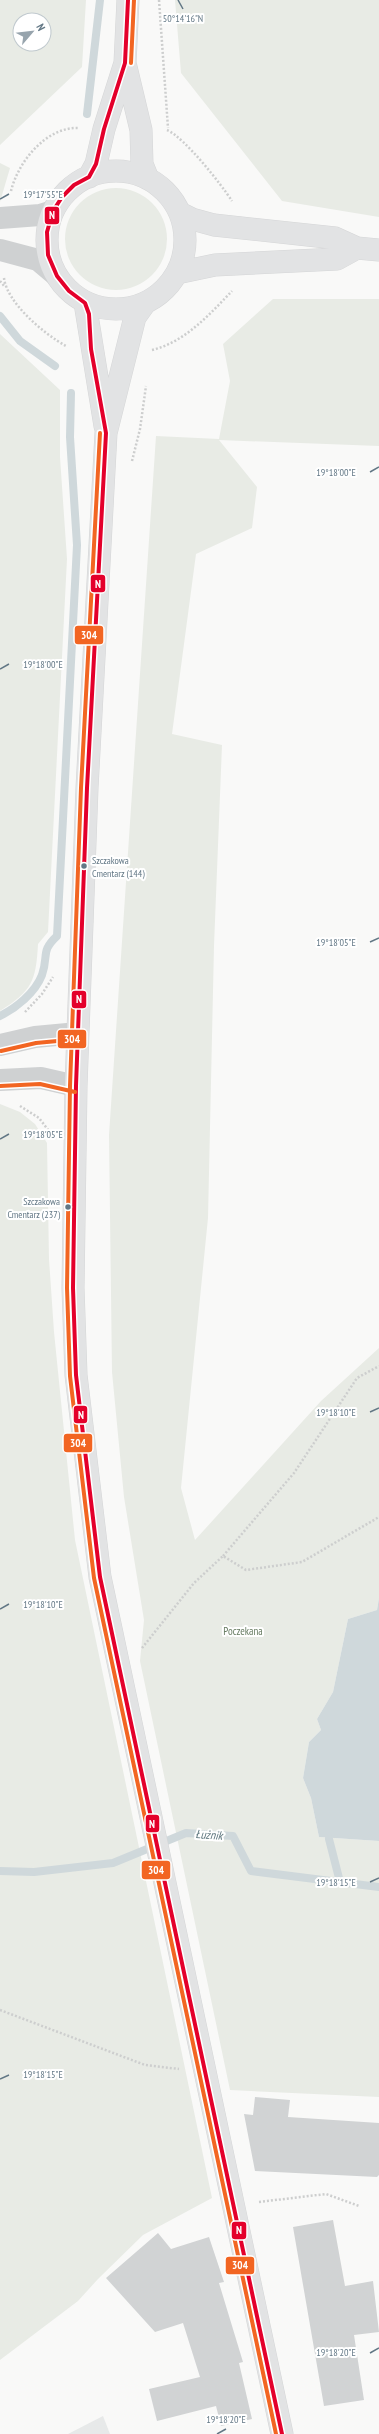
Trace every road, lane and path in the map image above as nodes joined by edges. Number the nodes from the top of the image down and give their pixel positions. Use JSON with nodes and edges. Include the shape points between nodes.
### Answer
{"nodes":[{"id":1,"x":128,"y":0,"type":"edge"},
{"id":2,"x":159,"y":0,"type":"edge"},
{"id":3,"x":125,"y":63,"type":"junction"},
{"id":4,"x":89,"y":177,"type":"junction"},
{"id":5,"x":148,"y":179,"type":"junction"},
{"id":6,"x":233,"y":203,"type":"dead end"},
{"id":7,"x":53,"y":211,"type":"junction"},
{"id":8,"x":180,"y":213,"type":"junction"},
{"id":9,"x":0,"y":218,"type":"edge"},
{"id":10,"x":357,"y":248,"type":"junction"},
{"id":11,"x":0,"y":250,"type":"edge"},
{"id":12,"x":379,"y":250,"type":"edge"},
{"id":13,"x":177,"y":272,"type":"junction"},
{"id":14,"x":57,"y":276,"type":"junction"},
{"id":15,"x":0,"y":281,"type":"edge"},
{"id":16,"x":5,"y":288,"type":"dead end"},
{"id":17,"x":233,"y":289,"type":"dead end"},
{"id":18,"x":85,"y":303,"type":"junction"},
{"id":19,"x":145,"y":303,"type":"junction"},
{"id":20,"x":149,"y":351,"type":"dead end"},
{"id":21,"x":147,"y":382,"type":"dead end"},
{"id":22,"x":106,"y":433,"type":"junction"},
{"id":23,"x":131,"y":462,"type":"dead end"},
{"id":24,"x":81,"y":962,"type":"junction"},
{"id":25,"x":20,"y":1017,"type":"dead end"},
{"id":26,"x":78,"y":1033,"type":"junction"},
{"id":27,"x":0,"y":1046,"type":"edge"},
{"id":28,"x":8,"y":1079,"type":"edge"},
{"id":29,"x":76,"y":1086,"type":"junction"},
{"id":30,"x":379,"y":1366,"type":"edge"},
{"id":31,"x":379,"y":1517,"type":"edge"},
{"id":32,"x":223,"y":1556,"type":"junction"},
{"id":33,"x":138,"y":1654,"type":"dead end"},
{"id":34,"x":0,"y":2010,"type":"edge"},
{"id":35,"x":206,"y":2067,"type":"junction"},
{"id":36,"x":234,"y":2206,"type":"junction"},
{"id":37,"x":359,"y":2206,"type":"dead end"},
{"id":38,"x":282,"y":2434,"type":"edge"}],
"edges":[{"from":1,"to":3,"type":"street"},
{"from":2,"to":6,"type":"path","via":[[169,130],[185,143],[222,185]]},
{"from":3,"to":4,"type":"street","via":[[96,164]]},
{"from":3,"to":5,"type":"street","via":[[140,130],[142,164]]},
{"from":4,"to":5,"type":"street","via":[[108,171],[129,172]]},
{"from":4,"to":7,"type":"street","via":[[74,185]]},
{"from":5,"to":8,"type":"street","via":[[167,193]]},
{"from":7,"to":9,"type":"street","via":[[40,215]]},
{"from":7,"to":14,"type":"street","via":[[47,232],[48,255]]},
{"from":8,"to":10,"type":"street","via":[[192,219],[234,228],[334,238]]},
{"from":8,"to":13,"type":"street","via":[[185,233],[184,253]]},
{"from":10,"to":12,"type":"street"},
{"from":10,"to":13,"type":"street","via":[[337,259],[215,264]]},
{"from":11,"to":14,"type":"street","via":[[38,260]]},
{"from":13,"to":19,"type":"street","via":[[163,290]]},
{"from":14,"to":18,"type":"street","via":[[69,291]]},
{"from":15,"to":16,"type":"path"},
{"from":17,"to":20,"type":"path","via":[[178,341]]},
{"from":18,"to":19,"type":"street","via":[[125,309]]},
{"from":18,"to":22,"type":"street","via":[[89,314],[91,349]]},
{"from":19,"to":22,"type":"street","via":[[135,317]]},
{"from":21,"to":23,"type":"path","via":[[140,428]]},
{"from":22,"to":24,"type":"street","via":[[87,788]]},
{"from":24,"to":25,"type":"path","via":[[58,960],[53,980]]},
{"from":24,"to":26,"type":"street"},
{"from":26,"to":27,"type":"street","via":[[35,1037]]},
{"from":26,"to":29,"type":"street"},
{"from":28,"to":29,"type":"street","via":[[41,1078]]},
{"from":29,"to":35,"type":"street","via":[[73,1288],[76,1376],[100,1577]]},
{"from":30,"to":32,"type":"path","via":[[357,1378],[294,1473]]},
{"from":31,"to":32,"type":"path","via":[[302,1562],[246,1570]]},
{"from":32,"to":33,"type":"path","via":[[194,1583]]},
{"from":34,"to":35,"type":"path","via":[[145,2065],[182,2069]]},
{"from":35,"to":36,"type":"street"},
{"from":36,"to":37,"type":"path","via":[[326,2194]]},
{"from":36,"to":38,"type":"street"}]}
